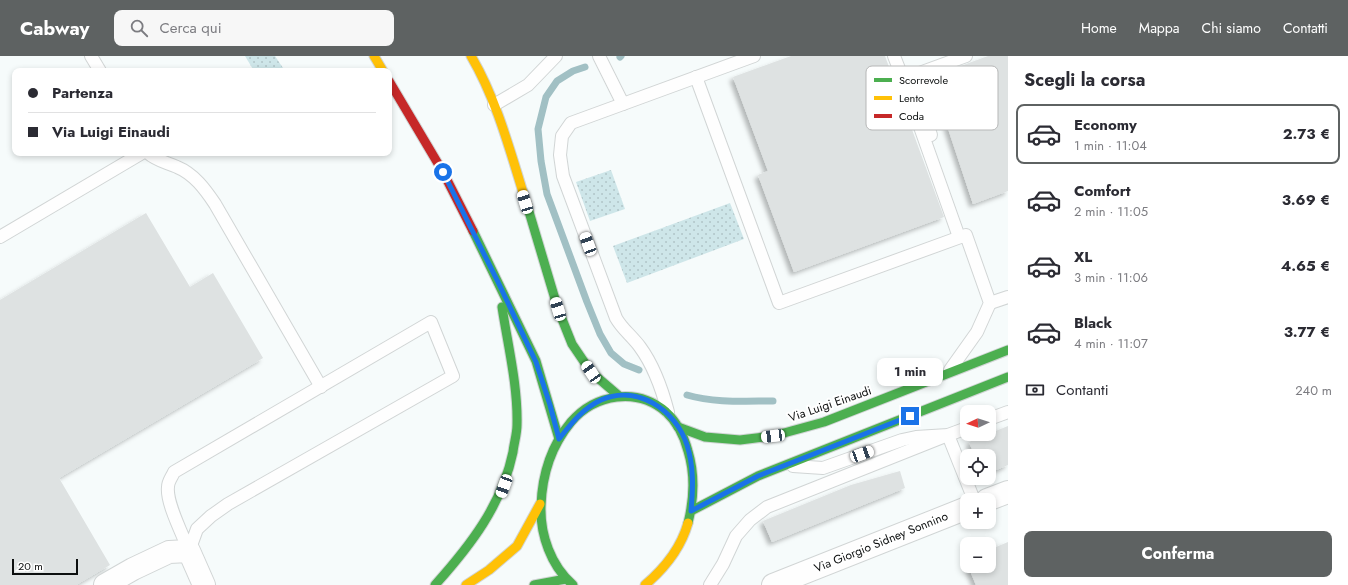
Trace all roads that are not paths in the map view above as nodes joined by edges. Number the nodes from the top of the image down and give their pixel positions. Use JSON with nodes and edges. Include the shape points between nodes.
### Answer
{"nodes":[{"id":1,"x":91,"y":56,"type":"edge"},
{"id":2,"x":374,"y":56,"type":"edge"},
{"id":3,"x":471,"y":56,"type":"edge"},
{"id":4,"x":556,"y":56,"type":"edge"},
{"id":5,"x":599,"y":56,"type":"edge"},
{"id":6,"x":754,"y":56,"type":"edge"},
{"id":7,"x":894,"y":56,"type":"edge"},
{"id":8,"x":966,"y":56,"type":"edge"},
{"id":9,"x":900,"y":66,"type":"edge"},
{"id":10,"x":939,"y":66,"type":"edge"},
{"id":11,"x":98,"y":68,"type":"edge"},
{"id":12,"x":381,"y":68,"type":"edge"},
{"id":13,"x":696,"y":77,"type":"junction"},
{"id":14,"x":392,"y":86,"type":"edge"},
{"id":15,"x":622,"y":104,"type":"junction"},
{"id":16,"x":494,"y":105,"type":"junction"},
{"id":17,"x":925,"y":130,"type":"edge"},
{"id":18,"x":137,"y":156,"type":"edge"},
{"id":19,"x":152,"y":156,"type":"edge"},
{"id":20,"x":962,"y":236,"type":"junction"},
{"id":21,"x":0,"y":237,"type":"edge"},
{"id":22,"x":498,"y":282,"type":"junction"},
{"id":23,"x":1008,"y":296,"type":"edge"},
{"id":24,"x":990,"y":303,"type":"junction"},
{"id":25,"x":1008,"y":350,"type":"edge"},
{"id":26,"x":948,"y":373,"type":"junction"},
{"id":27,"x":1008,"y":377,"type":"edge"},
{"id":28,"x":321,"y":387,"type":"junction"},
{"id":29,"x":619,"y":396,"type":"junction"},
{"id":30,"x":1008,"y":412,"type":"edge"},
{"id":31,"x":668,"y":413,"type":"junction"},
{"id":32,"x":996,"y":416,"type":"edge"},
{"id":33,"x":678,"y":426,"type":"junction"},
{"id":34,"x":960,"y":431,"type":"edge"},
{"id":35,"x":948,"y":435,"type":"junction"},
{"id":36,"x":559,"y":439,"type":"junction"},
{"id":37,"x":784,"y":465,"type":"junction"},
{"id":38,"x":1008,"y":492,"type":"edge"},
{"id":39,"x":971,"y":493,"type":"edge"},
{"id":40,"x":996,"y":497,"type":"edge"},
{"id":41,"x":540,"y":504,"type":"junction"},
{"id":42,"x":691,"y":511,"type":"junction"},
{"id":43,"x":960,"y":511,"type":"edge"},
{"id":44,"x":192,"y":567,"type":"edge"},
{"id":45,"x":566,"y":579,"type":"junction"},
{"id":46,"x":105,"y":585,"type":"edge"},
{"id":47,"x":204,"y":585,"type":"edge"},
{"id":48,"x":435,"y":585,"type":"edge"},
{"id":49,"x":466,"y":585,"type":"edge"},
{"id":50,"x":534,"y":585,"type":"edge"},
{"id":51,"x":573,"y":585,"type":"edge"},
{"id":52,"x":647,"y":585,"type":"edge"},
{"id":53,"x":710,"y":585,"type":"edge"},
{"id":54,"x":773,"y":585,"type":"edge"}],
"edges":[{"from":1,"to":11,"type":"lane"},
{"from":2,"to":12,"type":"main road"},
{"from":3,"to":16,"type":"main road"},
{"from":4,"to":16,"type":"lane","via":[[528,86]]},
{"from":5,"to":15,"type":"lane"},
{"from":6,"to":13,"type":"lane"},
{"from":7,"to":9,"type":"lane"},
{"from":8,"to":10,"type":"lane"},
{"from":13,"to":15,"type":"lane"},
{"from":13,"to":20,"type":"lane","via":[[779,303]]},
{"from":14,"to":22,"type":"main road","via":[[443,172]]},
{"from":15,"to":31,"type":"lane","via":[[571,123],[562,136],[560,155],[563,176],[616,318],[640,348],[656,375]]},
{"from":16,"to":29,"type":"main road","via":[[558,309],[572,344],[591,372]]},
{"from":17,"to":20,"type":"lane"},
{"from":18,"to":21,"type":"lane"},
{"from":19,"to":28,"type":"lane","via":[[160,162],[190,173],[202,186],[215,204]]},
{"from":20,"to":24,"type":"lane"},
{"from":22,"to":36,"type":"main road","via":[[536,362]]},
{"from":22,"to":48,"type":"main road","via":[[514,383],[517,425],[512,464],[500,496],[480,531]]},
{"from":23,"to":24,"type":"lane"},
{"from":24,"to":26,"type":"lane","via":[[978,332]]},
{"from":25,"to":26,"type":"main road","name":"Via Luigi Einaudi"},
{"from":26,"to":33,"type":"main road","name":"Via Luigi Einaudi","via":[[824,422],[773,436],[740,440],[705,437]]},
{"from":27,"to":37,"type":"main road"},
{"from":28,"to":44,"type":"lane","via":[[174,472],[168,486],[168,494]]},
{"from":28,"to":44,"type":"lane","via":[[431,322],[453,376],[228,504],[197,528]]},
{"from":29,"to":31,"type":"main road","via":[[637,397],[654,402]]},
{"from":29,"to":36,"type":"main road","via":[[602,400],[587,408]]},
{"from":30,"to":32,"type":"lane"},
{"from":31,"to":33,"type":"main road"},
{"from":33,"to":42,"type":"main road","via":[[687,444],[692,466],[694,489]]},
{"from":34,"to":35,"type":"lane"},
{"from":35,"to":37,"type":"lane","via":[[902,440],[823,468]]},
{"from":35,"to":39,"type":"lane"},
{"from":35,"to":53,"type":"lane","via":[[767,507],[750,520],[736,536]]},
{"from":36,"to":41,"type":"main road","via":[[542,481]]},
{"from":37,"to":42,"type":"main road"},
{"from":38,"to":40,"type":"street"},
{"from":41,"to":45,"type":"main road","via":[[547,548],[555,566]]},
{"from":41,"to":49,"type":"main road","via":[[517,546],[489,570]]},
{"from":42,"to":52,"type":"main road","via":[[674,553],[661,572]]},
{"from":43,"to":54,"type":"street","name":"Via Giorgio Sidney Sonnino"},
{"from":44,"to":46,"type":"street","via":[[169,552]]},
{"from":44,"to":47,"type":"street"},
{"from":45,"to":50,"type":"main road"},
{"from":45,"to":51,"type":"main road"}]}
